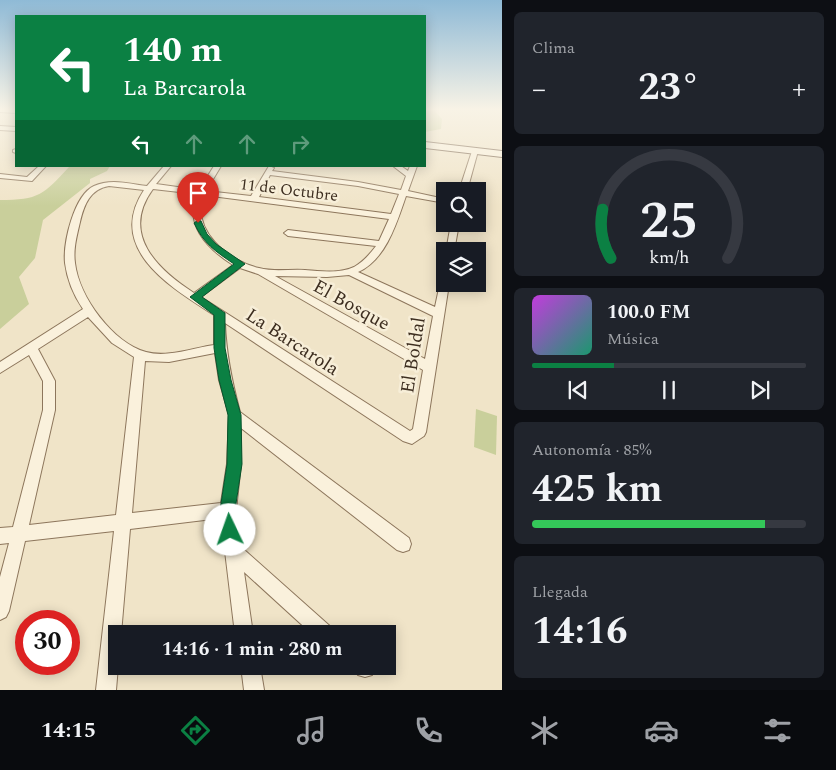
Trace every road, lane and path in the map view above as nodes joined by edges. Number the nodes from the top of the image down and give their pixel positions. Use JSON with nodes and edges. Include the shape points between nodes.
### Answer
{"nodes":[{"id":1,"x":426,"y":146,"type":"edge"},
{"id":2,"x":475,"y":151,"type":"junction"},
{"id":3,"x":502,"y":154,"type":"edge"},
{"id":4,"x":42,"y":167,"type":"edge"},
{"id":5,"x":167,"y":167,"type":"edge"},
{"id":6,"x":217,"y":167,"type":"edge"},
{"id":7,"x":397,"y":167,"type":"edge"},
{"id":8,"x":414,"y":167,"type":"edge"},
{"id":9,"x":269,"y":170,"type":"edge"},
{"id":10,"x":0,"y":176,"type":"edge"},
{"id":11,"x":410,"y":176,"type":"junction"},
{"id":12,"x":466,"y":182,"type":"edge"},
{"id":13,"x":151,"y":187,"type":"junction"},
{"id":14,"x":203,"y":192,"type":"junction"},
{"id":15,"x":402,"y":192,"type":"junction"},
{"id":16,"x":254,"y":199,"type":"junction"},
{"id":17,"x":436,"y":199,"type":"edge"},
{"id":18,"x":393,"y":217,"type":"junction"},
{"id":19,"x":288,"y":233,"type":"dead end"},
{"id":20,"x":381,"y":244,"type":"junction"},
{"id":21,"x":240,"y":264,"type":"junction"},
{"id":22,"x":258,"y":271,"type":"junction"},
{"id":23,"x":350,"y":272,"type":"junction"},
{"id":24,"x":442,"y":292,"type":"edge"},
{"id":25,"x":195,"y":297,"type":"junction"},
{"id":26,"x":89,"y":311,"type":"junction"},
{"id":27,"x":219,"y":313,"type":"junction"},
{"id":28,"x":438,"y":313,"type":"junction"},
{"id":29,"x":31,"y":347,"type":"junction"},
{"id":30,"x":220,"y":348,"type":"junction"},
{"id":31,"x":140,"y":355,"type":"junction"},
{"id":32,"x":430,"y":367,"type":"junction"},
{"id":33,"x":0,"y":368,"type":"edge"},
{"id":34,"x":235,"y":415,"type":"junction"},
{"id":35,"x":412,"y":438,"type":"joint"},
{"id":36,"x":228,"y":510,"type":"junction"},
{"id":37,"x":122,"y":522,"type":"junction"},
{"id":38,"x":19,"y":534,"type":"junction"},
{"id":39,"x":0,"y":536,"type":"edge"},
{"id":40,"x":403,"y":544,"type":"dead end"},
{"id":41,"x":232,"y":550,"type":"junction"},
{"id":42,"x":0,"y":611,"type":"edge"},
{"id":43,"x":243,"y":625,"type":"edge"},
{"id":44,"x":316,"y":625,"type":"edge"},
{"id":45,"x":252,"y":675,"type":"edge"},
{"id":46,"x":106,"y":690,"type":"edge"},
{"id":47,"x":254,"y":690,"type":"edge"}],
"edges":[{"from":1,"to":2,"type":"main road"},
{"from":2,"to":3,"type":"main road"},
{"from":2,"to":12,"type":"street"},
{"from":4,"to":10,"type":"street","via":[[29,179]]},
{"from":5,"to":13,"type":"street","name":"La Barcarola"},
{"from":6,"to":14,"type":"street"},
{"from":7,"to":11,"type":"street"},
{"from":8,"to":11,"type":"street"},
{"from":9,"to":15,"type":"street"},
{"from":9,"to":16,"type":"street"},
{"from":11,"to":15,"type":"street"},
{"from":13,"to":14,"type":"street","name":"11 de Octubre"},
{"from":13,"to":25,"type":"street","name":"La Barcarola","via":[[142,198],[137,213],[140,244],[163,276]]},
{"from":13,"to":26,"type":"street","name":"11 de Octubre","via":[[100,186],[90,193],[80,209],[70,261],[75,286]]},
{"from":14,"to":16,"type":"street","name":"11 de Octubre"},
{"from":14,"to":21,"type":"street","via":[[196,212],[200,229],[213,246]]},
{"from":15,"to":17,"type":"street"},
{"from":15,"to":18,"type":"street"},
{"from":16,"to":18,"type":"street","name":"11 de Octubre"},
{"from":18,"to":20,"type":"street"},
{"from":19,"to":20,"type":"street"},
{"from":20,"to":23,"type":"street","via":[[365,265]]},
{"from":21,"to":22,"type":"street"},
{"from":21,"to":25,"type":"street"},
{"from":22,"to":23,"type":"street","via":[[328,275]]},
{"from":22,"to":32,"type":"street","name":"El Bosque"},
{"from":23,"to":28,"type":"street"},
{"from":24,"to":28,"type":"street","name":"El Boldal"},
{"from":25,"to":27,"type":"street","name":"La Barcarola"},
{"from":26,"to":29,"type":"street"},
{"from":26,"to":31,"type":"street","via":[[111,334]]},
{"from":27,"to":30,"type":"street"},
{"from":27,"to":35,"type":"street","name":"La Barcarola"},
{"from":28,"to":32,"type":"street","name":"El Boldal"},
{"from":29,"to":33,"type":"street"},
{"from":29,"to":38,"type":"street","via":[[49,381],[49,410]]},
{"from":30,"to":31,"type":"street","via":[[154,358]]},
{"from":30,"to":34,"type":"street"},
{"from":31,"to":37,"type":"street"},
{"from":32,"to":35,"type":"street","name":"El Boldal","via":[[419,432]]},
{"from":34,"to":36,"type":"street","via":[[234,464]]},
{"from":34,"to":40,"type":"street"},
{"from":36,"to":37,"type":"street"},
{"from":36,"to":41,"type":"street"},
{"from":37,"to":38,"type":"street"},
{"from":37,"to":46,"type":"street"},
{"from":38,"to":39,"type":"street"},
{"from":38,"to":42,"type":"street"},
{"from":41,"to":43,"type":"street"},
{"from":41,"to":44,"type":"street"},
{"from":45,"to":47,"type":"street"}]}
